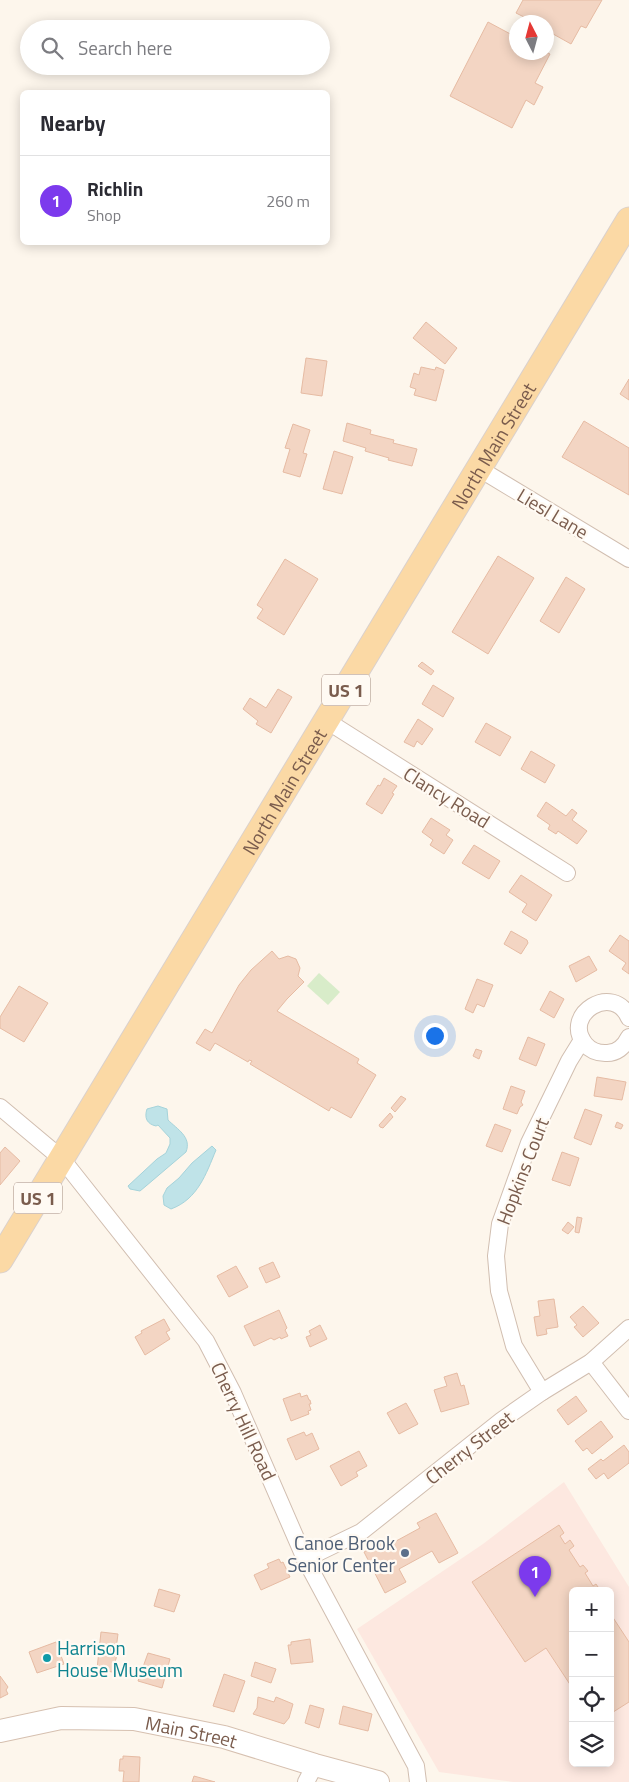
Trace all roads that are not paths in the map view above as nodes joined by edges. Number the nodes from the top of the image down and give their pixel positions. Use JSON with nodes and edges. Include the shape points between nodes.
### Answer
{"nodes":[{"id":1,"x":629,"y":220,"type":"edge"},
{"id":2,"x":478,"y":468,"type":"junction"},
{"id":3,"x":629,"y":559,"type":"edge"},
{"id":4,"x":327,"y":721,"type":"junction"},
{"id":5,"x":567,"y":873,"type":"dead end"},
{"id":6,"x":629,"y":1018,"type":"edge"},
{"id":7,"x":629,"y":1037,"type":"edge"},
{"id":8,"x":582,"y":1040,"type":"junction"},
{"id":9,"x":0,"y":1107,"type":"edge"},
{"id":10,"x":62,"y":1159,"type":"junction"},
{"id":11,"x":0,"y":1260,"type":"edge"},
{"id":12,"x":629,"y":1328,"type":"edge"},
{"id":13,"x":592,"y":1362,"type":"junction"},
{"id":14,"x":542,"y":1392,"type":"junction"},
{"id":15,"x":629,"y":1411,"type":"edge"},
{"id":16,"x":305,"y":1559,"type":"junction"},
{"id":17,"x":0,"y":1731,"type":"edge"},
{"id":18,"x":310,"y":1774,"type":"edge"},
{"id":19,"x":378,"y":1782,"type":"edge"},
{"id":20,"x":418,"y":1782,"type":"edge"}],
"edges":[{"from":1,"to":2,"type":"main road","name":"North Main Street","number":"US 1"},
{"from":2,"to":3,"type":"street","name":"Liesl Lane"},
{"from":2,"to":4,"type":"main road","name":"North Main Street","number":"US 1"},
{"from":4,"to":5,"type":"street","name":"Clancy Road"},
{"from":4,"to":10,"type":"main road","name":"North Main Street","number":"US 1"},
{"from":6,"to":8,"type":"street","via":[[622,1008],[613,1003],[593,1005],[580,1020]]},
{"from":7,"to":8,"type":"street","via":[[617,1051],[608,1054],[597,1053]]},
{"from":8,"to":14,"type":"street","name":"Hopkins Court","via":[[569,1060],[530,1143],[500,1224],[496,1256],[499,1291],[514,1346]]},
{"from":9,"to":10,"type":"street","name":"Cherry Hill Road"},
{"from":10,"to":11,"type":"main road","name":"North Main Street","number":"US 1"},
{"from":10,"to":16,"type":"street","name":"Cherry Hill Road","via":[[206,1341],[233,1393]]},
{"from":12,"to":13,"type":"street","name":"Cherry Street"},
{"from":13,"to":14,"type":"street","name":"Cherry Street"},
{"from":13,"to":15,"type":"street"},
{"from":14,"to":16,"type":"street","name":"Cherry Street","via":[[361,1532]]},
{"from":16,"to":20,"type":"street","name":"Cherry Hill Road","via":[[416,1766]]},
{"from":17,"to":18,"type":"main road","name":"Main Street","via":[[61,1718],[134,1719],[224,1737]]},
{"from":18,"to":19,"type":"main road","name":"Main Street"}]}
